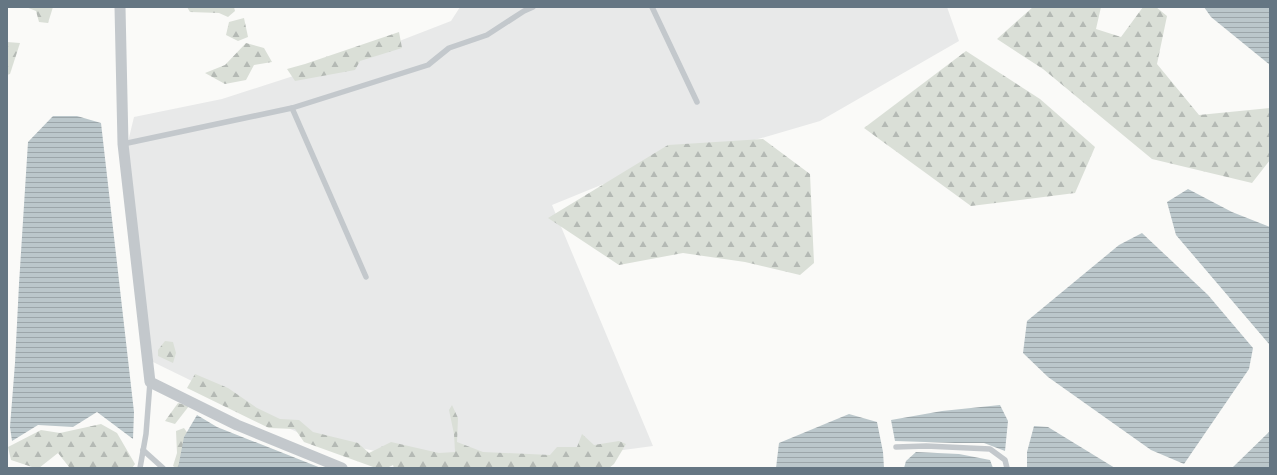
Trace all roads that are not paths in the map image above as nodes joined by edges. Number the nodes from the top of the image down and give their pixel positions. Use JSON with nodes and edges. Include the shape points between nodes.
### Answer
{"nodes":[{"id":1,"x":120,"y":7,"type":"edge"},
{"id":2,"x":533,"y":7,"type":"edge"},
{"id":3,"x":652,"y":7,"type":"edge"},
{"id":4,"x":697,"y":102,"type":"dead end"},
{"id":5,"x":292,"y":108,"type":"junction"},
{"id":6,"x":122,"y":144,"type":"junction"},
{"id":7,"x":366,"y":277,"type":"dead end"},
{"id":8,"x":150,"y":382,"type":"junction"},
{"id":9,"x":896,"y":447,"type":"dead end"},
{"id":10,"x":143,"y":450,"type":"junction"},
{"id":11,"x":140,"y":468,"type":"edge"},
{"id":12,"x":163,"y":468,"type":"edge"},
{"id":13,"x":342,"y":468,"type":"edge"},
{"id":14,"x":1007,"y":468,"type":"edge"}],
"edges":[{"from":1,"to":6,"type":"street"},
{"from":2,"to":5,"type":"lane","via":[[487,35],[449,48],[428,65]]},
{"from":3,"to":4,"type":"lane"},
{"from":5,"to":6,"type":"lane"},
{"from":5,"to":7,"type":"lane"},
{"from":6,"to":8,"type":"street"},
{"from":8,"to":10,"type":"lane"},
{"from":8,"to":13,"type":"street","via":[[237,425]]},
{"from":9,"to":14,"type":"lane","via":[[990,449],[1005,460]]},
{"from":10,"to":11,"type":"lane"},
{"from":10,"to":12,"type":"lane"}]}
